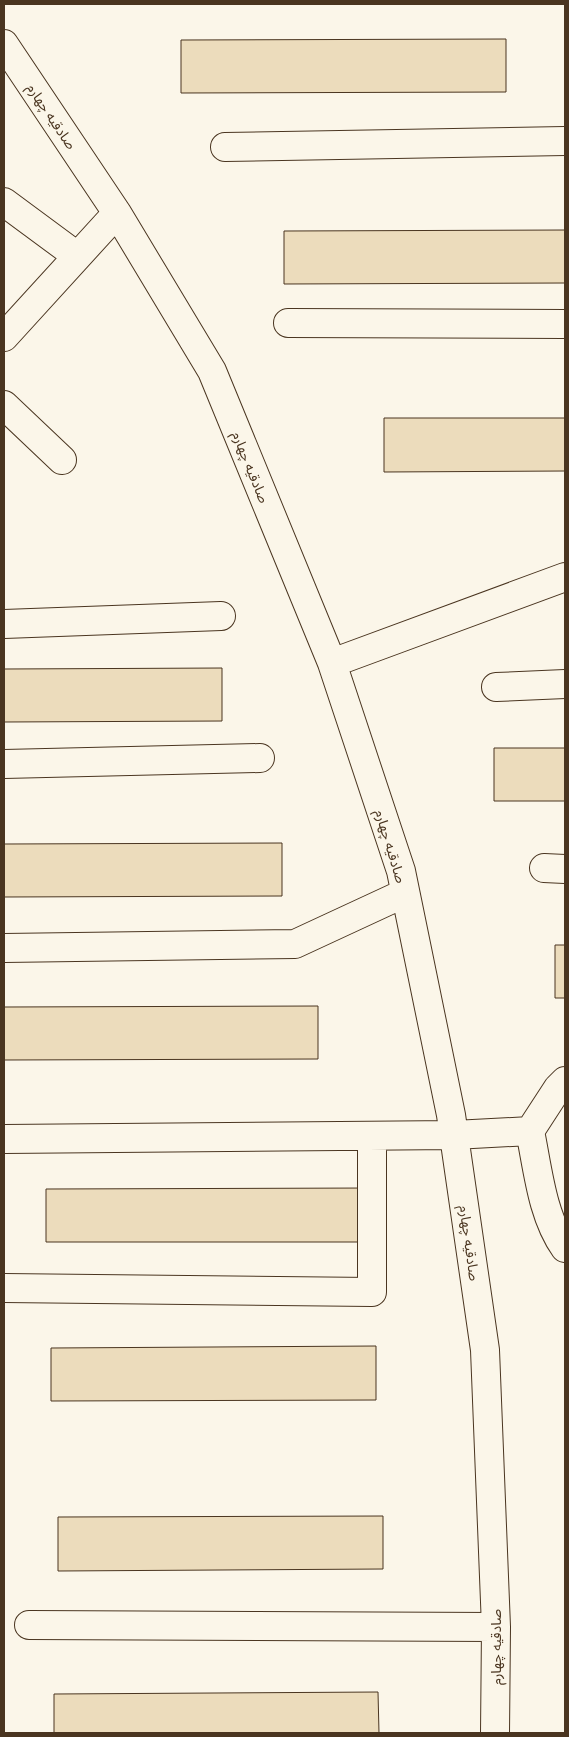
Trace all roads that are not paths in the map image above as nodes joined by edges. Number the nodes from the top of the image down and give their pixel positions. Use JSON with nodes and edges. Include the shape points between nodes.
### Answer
{"nodes":[{"id":1,"x":6,"y":52,"type":"edge"},
{"id":2,"x":565,"y":141,"type":"edge"},
{"id":3,"x":224,"y":147,"type":"dead end"},
{"id":4,"x":4,"y":202,"type":"edge"},
{"id":5,"x":117,"y":213,"type":"junction"},
{"id":6,"x":77,"y":256,"type":"junction"},
{"id":7,"x":288,"y":322,"type":"dead end"},
{"id":8,"x":565,"y":324,"type":"edge"},
{"id":9,"x":4,"y":337,"type":"edge"},
{"id":10,"x":4,"y":404,"type":"edge"},
{"id":11,"x":62,"y":460,"type":"dead end"},
{"id":12,"x":565,"y":577,"type":"edge"},
{"id":13,"x":221,"y":616,"type":"dead end"},
{"id":14,"x":4,"y":624,"type":"edge"},
{"id":15,"x":332,"y":663,"type":"junction"},
{"id":16,"x":565,"y":684,"type":"edge"},
{"id":17,"x":496,"y":687,"type":"dead end"},
{"id":18,"x":260,"y":758,"type":"dead end"},
{"id":19,"x":4,"y":764,"type":"edge"},
{"id":20,"x":405,"y":893,"type":"junction"},
{"id":21,"x":4,"y":948,"type":"edge"},
{"id":22,"x":565,"y":1082,"type":"edge"},
{"id":23,"x":530,"y":1131,"type":"junction"},
{"id":24,"x":454,"y":1135,"type":"junction"},
{"id":25,"x":372,"y":1136,"type":"junction"},
{"id":26,"x":4,"y":1138,"type":"edge"},
{"id":27,"x":565,"y":1248,"type":"edge"},
{"id":28,"x":4,"y":1288,"type":"edge"},
{"id":29,"x":29,"y":1625,"type":"dead end"},
{"id":30,"x":496,"y":1627,"type":"junction"},
{"id":31,"x":495,"y":1733,"type":"edge"}],
"edges":[{"from":1,"to":5,"type":"street","name":"صادقیه چهارم"},
{"from":2,"to":3,"type":"street"},
{"from":4,"to":6,"type":"street"},
{"from":5,"to":6,"type":"street"},
{"from":5,"to":15,"type":"street","name":"صادقیه چهارم","via":[[212,371]]},
{"from":6,"to":9,"type":"street"},
{"from":7,"to":8,"type":"street"},
{"from":10,"to":11,"type":"street"},
{"from":12,"to":15,"type":"street"},
{"from":13,"to":14,"type":"street"},
{"from":15,"to":20,"type":"street","name":"صادقیه چهارم","via":[[401,871]]},
{"from":16,"to":17,"type":"street"},
{"from":18,"to":19,"type":"street"},
{"from":20,"to":21,"type":"street","via":[[296,944]]},
{"from":20,"to":24,"type":"street","name":"صادقیه چهارم"},
{"from":22,"to":23,"type":"street"},
{"from":23,"to":24,"type":"street"},
{"from":23,"to":27,"type":"street","via":[[544,1201],[557,1237]]},
{"from":24,"to":25,"type":"street"},
{"from":24,"to":30,"type":"street","name":"صادقیه چهارم","via":[[485,1350]]},
{"from":25,"to":26,"type":"street"},
{"from":25,"to":28,"type":"street","via":[[372,1292]]},
{"from":29,"to":30,"type":"street"},
{"from":30,"to":31,"type":"street","name":"صادقیه چهارم"}]}
